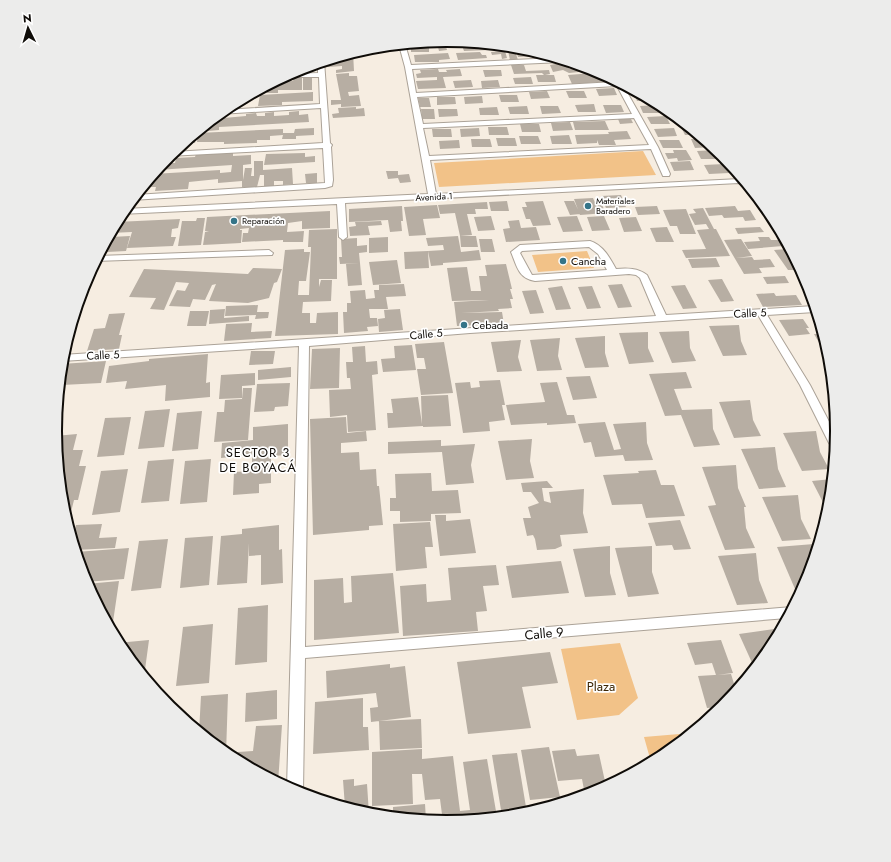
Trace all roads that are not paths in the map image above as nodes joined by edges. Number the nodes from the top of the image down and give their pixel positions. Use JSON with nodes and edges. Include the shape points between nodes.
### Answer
{"nodes":[{"id":1,"x":403,"y":49,"type":"edge"},
{"id":2,"x":547,"y":61,"type":"edge"},
{"id":3,"x":321,"y":67,"type":"edge"},
{"id":4,"x":408,"y":67,"type":"junction"},
{"id":5,"x":322,"y":75,"type":"junction"},
{"id":6,"x":300,"y":76,"type":"edge"},
{"id":7,"x":608,"y":84,"type":"edge"},
{"id":8,"x":622,"y":90,"type":"edge"},
{"id":9,"x":414,"y":95,"type":"junction"},
{"id":10,"x":324,"y":106,"type":"junction"},
{"id":11,"x":233,"y":111,"type":"edge"},
{"id":12,"x":637,"y":116,"type":"junction"},
{"id":13,"x":420,"y":126,"type":"junction"},
{"id":14,"x":328,"y":145,"type":"junction"},
{"id":15,"x":654,"y":147,"type":"junction"},
{"id":16,"x":180,"y":153,"type":"edge"},
{"id":17,"x":426,"y":158,"type":"junction"},
{"id":18,"x":666,"y":174,"type":"dead end"},
{"id":19,"x":738,"y":182,"type":"edge"},
{"id":20,"x":433,"y":197,"type":"junction"},
{"id":21,"x":141,"y":198,"type":"edge"},
{"id":22,"x":341,"y":201,"type":"junction"},
{"id":23,"x":131,"y":212,"type":"edge"},
{"id":24,"x":343,"y":237,"type":"dead end"},
{"id":25,"x":269,"y":253,"type":"dead end"},
{"id":26,"x":102,"y":259,"type":"edge"},
{"id":27,"x":613,"y":272,"type":"junction"},
{"id":28,"x":809,"y":309,"type":"edge"},
{"id":29,"x":761,"y":313,"type":"junction"},
{"id":30,"x":662,"y":318,"type":"junction"},
{"id":31,"x":304,"y":343,"type":"junction"},
{"id":32,"x":69,"y":358,"type":"edge"},
{"id":33,"x":830,"y":433,"type":"edge"},
{"id":34,"x":784,"y":613,"type":"edge"},
{"id":35,"x":298,"y":653,"type":"junction"},
{"id":36,"x":295,"y":784,"type":"edge"}],
"edges":[{"from":1,"to":4,"type":"street"},
{"from":2,"to":4,"type":"street"},
{"from":3,"to":5,"type":"street"},
{"from":4,"to":9,"type":"street"},
{"from":5,"to":6,"type":"street"},
{"from":5,"to":10,"type":"street"},
{"from":7,"to":9,"type":"street"},
{"from":8,"to":12,"type":"street"},
{"from":9,"to":13,"type":"street"},
{"from":10,"to":11,"type":"street"},
{"from":10,"to":14,"type":"street"},
{"from":12,"to":13,"type":"street"},
{"from":12,"to":15,"type":"street"},
{"from":13,"to":17,"type":"street"},
{"from":14,"to":16,"type":"street"},
{"from":14,"to":21,"type":"street","via":[[330,180],[325,186]]},
{"from":15,"to":17,"type":"street"},
{"from":15,"to":18,"type":"street"},
{"from":17,"to":20,"type":"street"},
{"from":19,"to":20,"type":"street","name":"Avenida 1"},
{"from":20,"to":22,"type":"street","name":"Avenida 1"},
{"from":22,"to":23,"type":"street","name":"Avenida 1"},
{"from":22,"to":24,"type":"street"},
{"from":25,"to":26,"type":"street"},
{"from":27,"to":27,"type":"street","via":[[529,277],[515,252],[520,248],[590,244],[600,250]]},
{"from":27,"to":30,"type":"street","via":[[629,271],[644,277]]},
{"from":28,"to":29,"type":"street","name":"Calle 5"},
{"from":29,"to":30,"type":"street","name":"Calle 5"},
{"from":29,"to":33,"type":"street","via":[[805,385]]},
{"from":30,"to":31,"type":"street","name":"Calle 5"},
{"from":31,"to":32,"type":"street","name":"Calle 5"},
{"from":31,"to":35,"type":"street"},
{"from":34,"to":35,"type":"street","name":"Calle 9"},
{"from":35,"to":36,"type":"street"}]}
